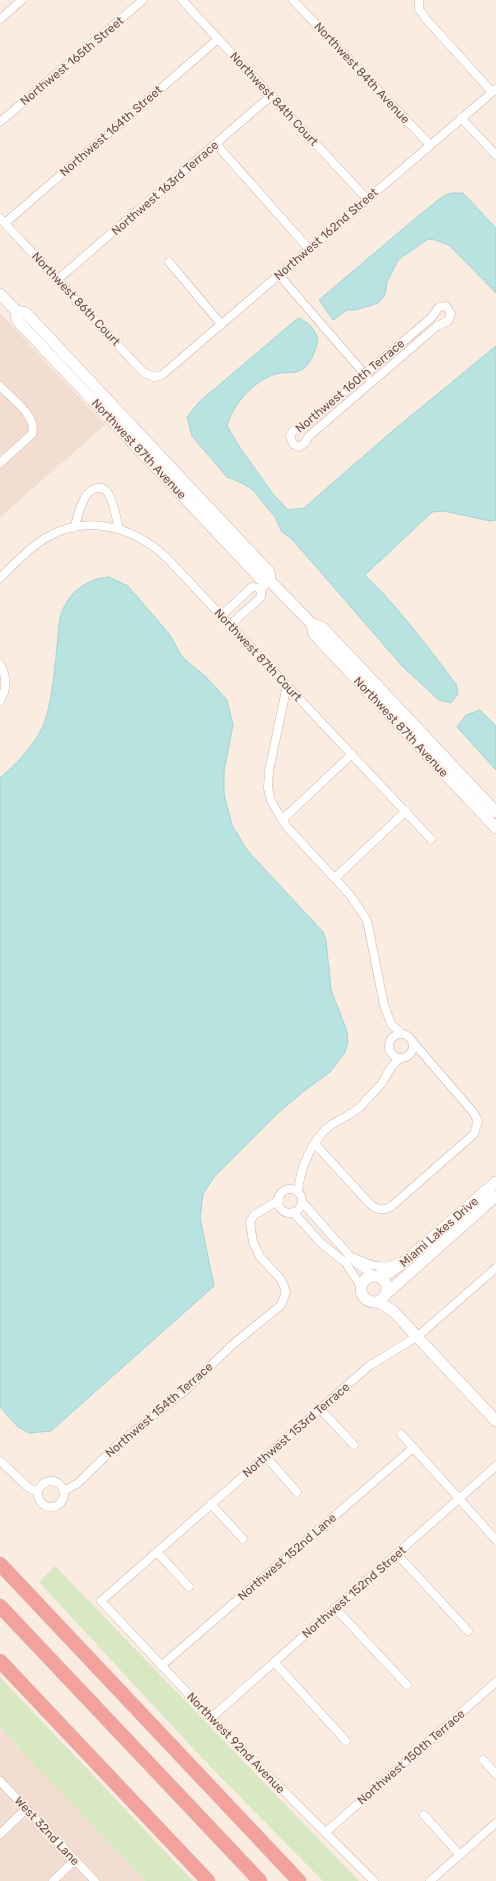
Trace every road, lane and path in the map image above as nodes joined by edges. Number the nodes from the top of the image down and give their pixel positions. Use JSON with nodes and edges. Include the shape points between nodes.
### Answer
{"nodes":[{"id":1,"x":22,"y":0,"type":"edge"},
{"id":2,"x":144,"y":0,"type":"edge"},
{"id":3,"x":182,"y":0,"type":"edge"},
{"id":4,"x":293,"y":0,"type":"edge"},
{"id":5,"x":419,"y":0,"type":"edge"},
{"id":6,"x":0,"y":19,"type":"edge"},
{"id":7,"x":218,"y":39,"type":"junction"},
{"id":8,"x":494,"y":91,"type":"edge"},
{"id":9,"x":272,"y":95,"type":"junction"},
{"id":10,"x":461,"y":118,"type":"junction"},
{"id":11,"x":0,"y":122,"type":"edge"},
{"id":12,"x":216,"y":144,"type":"junction"},
{"id":13,"x":430,"y":146,"type":"junction"},
{"id":14,"x":496,"y":155,"type":"edge"},
{"id":15,"x":367,"y":199,"type":"junction"},
{"id":16,"x":3,"y":221,"type":"edge"},
{"id":17,"x":309,"y":249,"type":"junction"},
{"id":18,"x":168,"y":262,"type":"dead end"},
{"id":19,"x":278,"y":275,"type":"junction"},
{"id":20,"x":57,"y":280,"type":"junction"},
{"id":21,"x":0,"y":294,"type":"edge"},
{"id":22,"x":221,"y":324,"type":"junction"},
{"id":23,"x":364,"y":374,"type":"junction"},
{"id":24,"x":154,"y":377,"type":"joint"},
{"id":25,"x":371,"y":382,"type":"junction"},
{"id":26,"x":0,"y":386,"type":"edge"},
{"id":27,"x":0,"y":462,"type":"edge"},
{"id":28,"x":74,"y":528,"type":"junction"},
{"id":29,"x":119,"y":529,"type":"junction"},
{"id":30,"x":0,"y":578,"type":"edge"},
{"id":31,"x":270,"y":581,"type":"junction"},
{"id":32,"x":261,"y":588,"type":"junction"},
{"id":33,"x":234,"y":604,"type":"junction"},
{"id":34,"x":243,"y":614,"type":"junction"},
{"id":35,"x":221,"y":616,"type":"junction"},
{"id":36,"x":312,"y":624,"type":"junction"},
{"id":37,"x":230,"y":625,"type":"junction"},
{"id":38,"x":0,"y":664,"type":"edge"},
{"id":39,"x":287,"y":685,"type":"junction"},
{"id":40,"x":0,"y":701,"type":"edge"},
{"id":41,"x":352,"y":754,"type":"junction"},
{"id":42,"x":406,"y":811,"type":"junction"},
{"id":43,"x":496,"y":812,"type":"edge"},
{"id":44,"x":282,"y":820,"type":"junction"},
{"id":45,"x":496,"y":828,"type":"edge"},
{"id":46,"x":431,"y":839,"type":"dead end"},
{"id":47,"x":335,"y":878,"type":"junction"},
{"id":48,"x":391,"y":1024,"type":"junction"},
{"id":49,"x":402,"y":1034,"type":"junction"},
{"id":50,"x":391,"y":1039,"type":"junction"},
{"id":51,"x":412,"y":1041,"type":"junction"},
{"id":52,"x":389,"y":1050,"type":"junction"},
{"id":53,"x":405,"y":1057,"type":"junction"},
{"id":54,"x":430,"y":1062,"type":"junction"},
{"id":55,"x":389,"y":1068,"type":"junction"},
{"id":56,"x":315,"y":1144,"type":"junction"},
{"id":57,"x":300,"y":1177,"type":"junction"},
{"id":58,"x":496,"y":1182,"type":"edge"},
{"id":59,"x":290,"y":1189,"type":"junction"},
{"id":60,"x":298,"y":1192,"type":"junction"},
{"id":61,"x":496,"y":1196,"type":"edge"},
{"id":62,"x":279,"y":1200,"type":"junction"},
{"id":63,"x":302,"y":1202,"type":"junction"},
{"id":64,"x":267,"y":1208,"type":"junction"},
{"id":65,"x":282,"y":1209,"type":"junction"},
{"id":66,"x":293,"y":1212,"type":"junction"},
{"id":67,"x":352,"y":1257,"type":"junction"},
{"id":68,"x":407,"y":1259,"type":"junction"},
{"id":69,"x":496,"y":1268,"type":"edge"},
{"id":70,"x":375,"y":1276,"type":"junction"},
{"id":71,"x":361,"y":1287,"type":"junction"},
{"id":72,"x":386,"y":1294,"type":"junction"},
{"id":73,"x":376,"y":1302,"type":"junction"},
{"id":74,"x":393,"y":1311,"type":"junction"},
{"id":75,"x":418,"y":1336,"type":"junction"},
{"id":76,"x":321,"y":1410,"type":"junction"},
{"id":77,"x":494,"y":1417,"type":"edge"},
{"id":78,"x":402,"y":1434,"type":"dead end"},
{"id":79,"x":354,"y":1446,"type":"dead end"},
{"id":80,"x":413,"y":1448,"type":"junction"},
{"id":81,"x":266,"y":1457,"type":"junction"},
{"id":82,"x":0,"y":1461,"type":"edge"},
{"id":83,"x":496,"y":1466,"type":"edge"},
{"id":84,"x":63,"y":1491,"type":"junction"},
{"id":85,"x":38,"y":1492,"type":"junction"},
{"id":86,"x":296,"y":1492,"type":"dead end"},
{"id":87,"x":458,"y":1500,"type":"junction"},
{"id":88,"x":211,"y":1504,"type":"junction"},
{"id":89,"x":243,"y":1539,"type":"dead end"},
{"id":90,"x":496,"y":1540,"type":"edge"},
{"id":91,"x":157,"y":1552,"type":"junction"},
{"id":92,"x":397,"y":1554,"type":"junction"},
{"id":93,"x":0,"y":1564,"type":"edge"},
{"id":94,"x":189,"y":1587,"type":"dead end"},
{"id":95,"x":101,"y":1601,"type":"joint"},
{"id":96,"x":0,"y":1606,"type":"edge"},
{"id":97,"x":336,"y":1608,"type":"junction"},
{"id":98,"x":0,"y":1619,"type":"edge"},
{"id":99,"x":468,"y":1631,"type":"dead end"},
{"id":100,"x":0,"y":1661,"type":"edge"},
{"id":101,"x":274,"y":1662,"type":"junction"},
{"id":102,"x":161,"y":1666,"type":"junction"},
{"id":103,"x":496,"y":1682,"type":"edge"},
{"id":104,"x":406,"y":1685,"type":"dead end"},
{"id":105,"x":211,"y":1718,"type":"junction"},
{"id":106,"x":346,"y":1742,"type":"dead end"},
{"id":107,"x":483,"y":1760,"type":"dead end"},
{"id":108,"x":496,"y":1774,"type":"edge"},
{"id":109,"x":0,"y":1781,"type":"edge"},
{"id":110,"x":26,"y":1809,"type":"junction"},
{"id":111,"x":424,"y":1815,"type":"dead end"},
{"id":112,"x":496,"y":1823,"type":"edge"},
{"id":113,"x":326,"y":1832,"type":"junction"},
{"id":114,"x":0,"y":1834,"type":"edge"},
{"id":115,"x":460,"y":1855,"type":"junction"},
{"id":116,"x":75,"y":1860,"type":"junction"},
{"id":117,"x":53,"y":1881,"type":"edge"},
{"id":118,"x":94,"y":1881,"type":"edge"},
{"id":119,"x":208,"y":1881,"type":"edge"},
{"id":120,"x":247,"y":1881,"type":"edge"},
{"id":121,"x":260,"y":1881,"type":"edge"},
{"id":122,"x":299,"y":1881,"type":"edge"},
{"id":123,"x":374,"y":1881,"type":"edge"},
{"id":124,"x":430,"y":1881,"type":"edge"}],
"edges":[{"from":1,"to":6,"type":"street"},
{"from":2,"to":11,"type":"street","name":"Northwest 165th Street"},
{"from":3,"to":7,"type":"street","name":"Northwest 84th Court"},
{"from":4,"to":13,"type":"street","name":"Northwest 84th Avenue"},
{"from":5,"to":8,"type":"street","via":[[418,9],[426,19]]},
{"from":7,"to":9,"type":"street","name":"Northwest 84th Court"},
{"from":7,"to":16,"type":"street","name":"Northwest 164th Street"},
{"from":8,"to":10,"type":"street","name":"Northwest 162nd Street"},
{"from":9,"to":12,"type":"street","name":"Northwest 163rd Terrace"},
{"from":9,"to":15,"type":"street","name":"Northwest 84th Court"},
{"from":10,"to":13,"type":"street","name":"Northwest 162nd Street"},
{"from":10,"to":14,"type":"street"},
{"from":12,"to":17,"type":"street"},
{"from":12,"to":20,"type":"street","name":"Northwest 163rd Terrace"},
{"from":13,"to":15,"type":"street","name":"Northwest 162nd Street"},
{"from":15,"to":17,"type":"street","name":"Northwest 162nd Street"},
{"from":16,"to":20,"type":"street","name":"Northwest 86th Court"},
{"from":17,"to":19,"type":"street","name":"Northwest 162nd Street"},
{"from":18,"to":22,"type":"street"},
{"from":19,"to":22,"type":"street","name":"Northwest 162nd Street"},
{"from":19,"to":23,"type":"street"},
{"from":20,"to":24,"type":"street","name":"Northwest 86th Court","via":[[143,372]]},
{"from":21,"to":31,"type":"street","name":"Northwest 87th Avenue","via":[[16,311],[26,313],[270,572]]},
{"from":22,"to":24,"type":"street","name":"Northwest 162nd Street","via":[[162,375]]},
{"from":23,"to":25,"type":"street"},
{"from":23,"to":25,"type":"street","name":"Northwest 160th Terrace","via":[[305,425],[294,430],[290,436],[293,444],[299,447]]},
{"from":23,"to":25,"type":"street","name":"Northwest 160th Terrace","via":[[431,318],[439,307],[446,306],[450,310],[452,314],[448,321],[437,326]]},
{"from":26,"to":27,"type":"street","via":[[30,418],[34,429],[32,434]]},
{"from":28,"to":29,"type":"street","name":"Northwest 87th Court","via":[[93,526]]},
{"from":28,"to":29,"type":"street","via":[[87,495],[98,488],[105,490],[109,496]]},
{"from":28,"to":30,"type":"street","name":"Northwest 87th Court","via":[[42,540]]},
{"from":29,"to":35,"type":"street","name":"Northwest 87th Court","via":[[141,537],[159,550]]},
{"from":31,"to":32,"type":"street"},
{"from":31,"to":36,"type":"street","name":"Northwest 87th Avenue"},
{"from":32,"to":33,"type":"street","via":[[252,587]]},
{"from":32,"to":34,"type":"street","via":[[261,597]]},
{"from":33,"to":34,"type":"street"},
{"from":33,"to":35,"type":"street"},
{"from":34,"to":37,"type":"street"},
{"from":35,"to":37,"type":"street","name":"Northwest 87th Court"},
{"from":36,"to":43,"type":"street","name":"Northwest 87th Avenue","via":[[322,627]]},
{"from":36,"to":45,"type":"street","name":"Northwest 87th Avenue","via":[[314,634]]},
{"from":37,"to":39,"type":"street","name":"Northwest 87th Court"},
{"from":38,"to":40,"type":"street","via":[[6,683]]},
{"from":39,"to":41,"type":"street","name":"Northwest 87th Court"},
{"from":39,"to":44,"type":"street","via":[[268,780],[273,806]]},
{"from":41,"to":42,"type":"street","name":"Northwest 87th Court"},
{"from":41,"to":44,"type":"street"},
{"from":42,"to":46,"type":"street","name":"Northwest 87th Court"},
{"from":42,"to":47,"type":"street"},
{"from":44,"to":47,"type":"street"},
{"from":47,"to":48,"type":"street","via":[[367,920],[382,1000]]},
{"from":48,"to":49,"type":"street"},
{"from":48,"to":50,"type":"street"},
{"from":49,"to":50,"type":"street"},
{"from":49,"to":51,"type":"street"},
{"from":50,"to":52,"type":"street"},
{"from":51,"to":53,"type":"street","via":[[413,1049]]},
{"from":51,"to":54,"type":"street"},
{"from":52,"to":53,"type":"street","via":[[394,1056]]},
{"from":52,"to":55,"type":"street"},
{"from":53,"to":54,"type":"street","via":[[419,1056]]},
{"from":53,"to":55,"type":"street"},
{"from":54,"to":56,"type":"street","via":[[478,1121],[474,1134],[393,1204],[381,1210],[375,1208]]},
{"from":55,"to":56,"type":"street","via":[[380,1085],[359,1108],[322,1133]]},
{"from":56,"to":57,"type":"street"},
{"from":57,"to":59,"type":"street"},
{"from":57,"to":60,"type":"street"},
{"from":58,"to":68,"type":"street","name":"Miami Lakes Drive"},
{"from":59,"to":60,"type":"street"},
{"from":59,"to":62,"type":"street","via":[[282,1192]]},
{"from":60,"to":63,"type":"street"},
{"from":61,"to":72,"type":"street","name":"Miami Lakes Drive"},
{"from":62,"to":64,"type":"street"},
{"from":62,"to":65,"type":"street"},
{"from":63,"to":66,"type":"street"},
{"from":63,"to":67,"type":"street"},
{"from":64,"to":65,"type":"street"},
{"from":64,"to":84,"type":"street","name":"Northwest 154th Terrace","via":[[258,1212],[250,1222],[253,1242],[260,1257],[280,1278],[286,1292],[277,1309],[232,1345],[187,1389],[118,1445],[77,1484]]},
{"from":65,"to":66,"type":"street"},
{"from":66,"to":71,"type":"street","via":[[322,1244],[346,1263]]},
{"from":67,"to":68,"type":"street","via":[[367,1264],[382,1266]]},
{"from":67,"to":70,"type":"street","via":[[357,1264]]},
{"from":68,"to":70,"type":"street","name":"Miami Lakes Drive","via":[[385,1275]]},
{"from":69,"to":75,"type":"street","name":"Northwest 153rd Terrace"},
{"from":70,"to":71,"type":"street","via":[[364,1280]]},
{"from":70,"to":72,"type":"street","via":[[387,1284]]},
{"from":71,"to":73,"type":"street","via":[[364,1298]]},
{"from":72,"to":73,"type":"street"},
{"from":72,"to":74,"type":"street"},
{"from":73,"to":74,"type":"street"},
{"from":74,"to":75,"type":"street"},
{"from":75,"to":76,"type":"street","name":"Northwest 153rd Terrace","via":[[369,1366]]},
{"from":75,"to":77,"type":"street"},
{"from":76,"to":79,"type":"street"},
{"from":76,"to":81,"type":"street","name":"Northwest 153rd Terrace"},
{"from":78,"to":80,"type":"street"},
{"from":80,"to":87,"type":"street"},
{"from":80,"to":102,"type":"street","name":"Northwest 152nd Lane"},
{"from":81,"to":86,"type":"street"},
{"from":81,"to":88,"type":"street","name":"Northwest 153rd Terrace"},
{"from":82,"to":85,"type":"street","via":[[29,1488]]},
{"from":83,"to":87,"type":"street","name":"Northwest 152nd Street"},
{"from":84,"to":85,"type":"street","via":[[58,1484],[50,1481],[42,1485]]},
{"from":84,"to":85,"type":"street","via":[[60,1502],[53,1507],[42,1503]]},
{"from":87,"to":90,"type":"street"},
{"from":87,"to":92,"type":"street","name":"Northwest 152nd Street"},
{"from":88,"to":89,"type":"street"},
{"from":88,"to":91,"type":"street","name":"Northwest 153rd Terrace"},
{"from":91,"to":94,"type":"street"},
{"from":91,"to":95,"type":"street","name":"Northwest 153rd Terrace"},
{"from":92,"to":97,"type":"street","name":"Northwest 152nd Street"},
{"from":92,"to":99,"type":"street"},
{"from":93,"to":122,"type":"highway"},
{"from":95,"to":102,"type":"street","name":"Northwest 92nd Avenue"},
{"from":96,"to":121,"type":"highway"},
{"from":97,"to":101,"type":"street","name":"Northwest 152nd Street"},
{"from":97,"to":104,"type":"street"},
{"from":98,"to":120,"type":"highway"},
{"from":100,"to":119,"type":"highway"},
{"from":101,"to":105,"type":"street","name":"Northwest 152nd Street"},
{"from":101,"to":106,"type":"street"},
{"from":102,"to":105,"type":"street","name":"Northwest 92nd Avenue"},
{"from":103,"to":113,"type":"street","name":"Northwest 150th Terrace"},
{"from":105,"to":113,"type":"street","name":"Northwest 92nd Avenue"},
{"from":107,"to":108,"type":"street"},
{"from":109,"to":110,"type":"street","name":"West 32nd Lane"},
{"from":110,"to":114,"type":"street"},
{"from":110,"to":116,"type":"street","name":"West 32nd Lane"},
{"from":111,"to":115,"type":"street"},
{"from":112,"to":115,"type":"street"},
{"from":113,"to":123,"type":"street","name":"Northwest 92nd Avenue"},
{"from":115,"to":124,"type":"street"},
{"from":116,"to":117,"type":"street"},
{"from":116,"to":118,"type":"street","name":"West 32nd Lane"}]}
